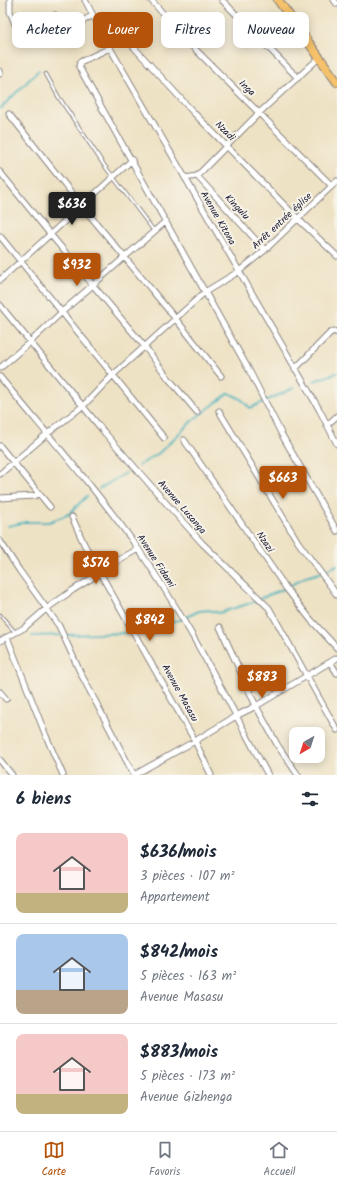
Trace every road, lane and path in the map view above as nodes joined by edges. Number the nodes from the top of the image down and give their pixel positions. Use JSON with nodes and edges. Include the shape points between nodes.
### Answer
{"nodes":[{"id":1,"x":10,"y":0,"type":"edge"},
{"id":2,"x":85,"y":0,"type":"edge"},
{"id":3,"x":151,"y":0,"type":"edge"},
{"id":4,"x":222,"y":0,"type":"edge"},
{"id":5,"x":278,"y":0,"type":"edge"},
{"id":6,"x":334,"y":0,"type":"edge"},
{"id":7,"x":337,"y":4,"type":"edge"},
{"id":8,"x":93,"y":15,"type":"joint"},
{"id":9,"x":12,"y":17,"type":"edge"},
{"id":10,"x":85,"y":20,"type":"edge"},
{"id":11,"x":110,"y":48,"type":"joint"},
{"id":12,"x":135,"y":48,"type":"edge"},
{"id":13,"x":319,"y":58,"type":"junction"},
{"id":14,"x":0,"y":70,"type":"edge"},
{"id":15,"x":0,"y":74,"type":"edge"},
{"id":16,"x":46,"y":74,"type":"dead end"},
{"id":17,"x":298,"y":78,"type":"junction"},
{"id":18,"x":337,"y":82,"type":"edge"},
{"id":19,"x":259,"y":113,"type":"junction"},
{"id":20,"x":9,"y":114,"type":"dead end"},
{"id":21,"x":226,"y":145,"type":"junction"},
{"id":22,"x":132,"y":160,"type":"junction"},
{"id":23,"x":0,"y":172,"type":"edge"},
{"id":24,"x":197,"y":176,"type":"junction"},
{"id":25,"x":114,"y":177,"type":"junction"},
{"id":26,"x":185,"y":178,"type":"junction"},
{"id":27,"x":337,"y":181,"type":"edge"},
{"id":28,"x":332,"y":186,"type":"junction"},
{"id":29,"x":82,"y":206,"type":"junction"},
{"id":30,"x":298,"y":219,"type":"junction"},
{"id":31,"x":166,"y":221,"type":"junction"},
{"id":32,"x":155,"y":231,"type":"junction"},
{"id":33,"x":50,"y":234,"type":"junction"},
{"id":34,"x":0,"y":236,"type":"edge"},
{"id":35,"x":265,"y":250,"type":"junction"},
{"id":36,"x":337,"y":256,"type":"edge"},
{"id":37,"x":124,"y":257,"type":"junction"},
{"id":38,"x":20,"y":261,"type":"junction"},
{"id":39,"x":238,"y":272,"type":"junction"},
{"id":40,"x":0,"y":280,"type":"edge"},
{"id":41,"x":92,"y":285,"type":"junction"},
{"id":42,"x":206,"y":292,"type":"junction"},
{"id":43,"x":0,"y":305,"type":"edge"},
{"id":44,"x":62,"y":312,"type":"junction"},
{"id":45,"x":175,"y":318,"type":"junction"},
{"id":46,"x":337,"y":333,"type":"edge"},
{"id":47,"x":30,"y":342,"type":"junction"},
{"id":48,"x":145,"y":347,"type":"junction"},
{"id":49,"x":0,"y":368,"type":"edge"},
{"id":50,"x":295,"y":369,"type":"junction"},
{"id":51,"x":113,"y":375,"type":"junction"},
{"id":52,"x":221,"y":376,"type":"dead end"},
{"id":53,"x":0,"y":377,"type":"edge"},
{"id":54,"x":84,"y":405,"type":"junction"},
{"id":55,"x":219,"y":411,"type":"dead end"},
{"id":56,"x":197,"y":412,"type":"dead end"},
{"id":57,"x":337,"y":416,"type":"edge"},
{"id":58,"x":327,"y":425,"type":"junction"},
{"id":59,"x":46,"y":434,"type":"junction"},
{"id":60,"x":164,"y":438,"type":"dead end"},
{"id":61,"x":184,"y":440,"type":"dead end"},
{"id":62,"x":337,"y":444,"type":"edge"},
{"id":63,"x":0,"y":446,"type":"edge"},
{"id":64,"x":13,"y":463,"type":"junction"},
{"id":65,"x":0,"y":474,"type":"edge"},
{"id":66,"x":38,"y":494,"type":"junction"},
{"id":67,"x":0,"y":498,"type":"edge"},
{"id":68,"x":50,"y":507,"type":"dead end"},
{"id":69,"x":72,"y":517,"type":"dead end"},
{"id":70,"x":337,"y":532,"type":"edge"},
{"id":71,"x":0,"y":541,"type":"edge"},
{"id":72,"x":138,"y":548,"type":"junction"},
{"id":73,"x":99,"y":571,"type":"junction"},
{"id":74,"x":337,"y":595,"type":"edge"},
{"id":75,"x":46,"y":609,"type":"junction"},
{"id":76,"x":0,"y":615,"type":"edge"},
{"id":77,"x":220,"y":627,"type":"dead end"},
{"id":78,"x":15,"y":632,"type":"junction"},
{"id":79,"x":7,"y":637,"type":"junction"},
{"id":80,"x":0,"y":642,"type":"edge"},
{"id":81,"x":337,"y":648,"type":"edge"},
{"id":82,"x":337,"y":658,"type":"edge"},
{"id":83,"x":330,"y":662,"type":"junction"},
{"id":84,"x":337,"y":673,"type":"edge"},
{"id":85,"x":307,"y":676,"type":"junction"},
{"id":86,"x":0,"y":692,"type":"edge"},
{"id":87,"x":6,"y":699,"type":"dead end"},
{"id":88,"x":256,"y":706,"type":"junction"},
{"id":89,"x":236,"y":716,"type":"junction"},
{"id":90,"x":337,"y":730,"type":"edge"},
{"id":91,"x":195,"y":741,"type":"junction"},
{"id":92,"x":0,"y":760,"type":"edge"},
{"id":93,"x":12,"y":775,"type":"edge"},
{"id":94,"x":63,"y":775,"type":"edge"},
{"id":95,"x":134,"y":775,"type":"edge"},
{"id":96,"x":211,"y":775,"type":"edge"},
{"id":97,"x":268,"y":775,"type":"edge"},
{"id":98,"x":298,"y":775,"type":"edge"}],
"edges":[{"from":1,"to":9,"type":"street"},
{"from":2,"to":8,"type":"street","name":"Avenue Kitona"},
{"from":3,"to":19,"type":"street","name":"Inga","via":[[190,44]]},
{"from":4,"to":17,"type":"street"},
{"from":5,"to":13,"type":"highway"},
{"from":6,"to":7,"type":"street"},
{"from":8,"to":10,"type":"street"},
{"from":11,"to":22,"type":"street","via":[[80,62],[79,68]]},
{"from":11,"to":26,"type":"street","name":"Avenue Kitona"},
{"from":12,"to":21,"type":"street","name":"Nzadi"},
{"from":13,"to":17,"type":"street"},
{"from":13,"to":18,"type":"highway"},
{"from":14,"to":15,"type":"street"},
{"from":16,"to":25,"type":"lane","via":[[84,136]]},
{"from":17,"to":19,"type":"street"},
{"from":19,"to":21,"type":"street"},
{"from":19,"to":28,"type":"street","name":"Inga"},
{"from":20,"to":29,"type":"street"},
{"from":21,"to":24,"type":"street"},
{"from":21,"to":30,"type":"street","name":"Nzadi"},
{"from":22,"to":25,"type":"street"},
{"from":22,"to":31,"type":"street"},
{"from":23,"to":33,"type":"street"},
{"from":24,"to":26,"type":"street"},
{"from":24,"to":35,"type":"street","name":"Kingulu"},
{"from":25,"to":29,"type":"street"},
{"from":25,"to":32,"type":"lane"},
{"from":26,"to":39,"type":"street","name":"Avenue Kitona"},
{"from":27,"to":28,"type":"street","name":"Arrêt entrée église"},
{"from":28,"to":30,"type":"street","name":"Arrêt entrée église"},
{"from":29,"to":33,"type":"street"},
{"from":29,"to":37,"type":"street"},
{"from":30,"to":35,"type":"street","name":"Arrêt entrée église"},
{"from":30,"to":36,"type":"street","name":"Nzadi"},
{"from":31,"to":32,"type":"street"},
{"from":31,"to":42,"type":"street"},
{"from":32,"to":37,"type":"street"},
{"from":33,"to":38,"type":"street"},
{"from":33,"to":41,"type":"street"},
{"from":34,"to":38,"type":"street"},
{"from":35,"to":39,"type":"street","name":"Arrêt entrée église"},
{"from":37,"to":41,"type":"street"},
{"from":37,"to":45,"type":"street"},
{"from":38,"to":40,"type":"street"},
{"from":38,"to":44,"type":"street"},
{"from":39,"to":42,"type":"street","name":"Arrêt entrée église"},
{"from":39,"to":50,"type":"street","name":"Avenue Kitona"},
{"from":41,"to":44,"type":"street"},
{"from":41,"to":48,"type":"street"},
{"from":42,"to":45,"type":"street","name":"Arrêt entrée église"},
{"from":42,"to":70,"type":"street"},
{"from":43,"to":47,"type":"street","name":"Avenue Lusanga"},
{"from":44,"to":47,"type":"street"},
{"from":44,"to":51,"type":"street"},
{"from":45,"to":48,"type":"street","name":"Arrêt entrée église"},
{"from":45,"to":52,"type":"street"},
{"from":46,"to":50,"type":"street","via":[[330,333]]},
{"from":47,"to":49,"type":"street"},
{"from":47,"to":54,"type":"street","name":"Avenue Lusanga"},
{"from":48,"to":51,"type":"street","name":"Arrêt entrée église"},
{"from":48,"to":56,"type":"street"},
{"from":50,"to":58,"type":"street","name":"Avenue Kitona"},
{"from":51,"to":54,"type":"street","name":"Arrêt entrée église"},
{"from":51,"to":60,"type":"street"},
{"from":53,"to":59,"type":"street","name":"Avenue Fidami"},
{"from":54,"to":59,"type":"street","name":"Arrêt entrée église"},
{"from":54,"to":85,"type":"street","name":"Avenue Lusanga","via":[[104,432],[202,543],[269,608]]},
{"from":55,"to":74,"type":"street","via":[[298,542]]},
{"from":57,"to":58,"type":"street"},
{"from":58,"to":62,"type":"street","name":"Avenue Kitona"},
{"from":59,"to":64,"type":"street","name":"Arrêt entrée église"},
{"from":59,"to":72,"type":"street","name":"Avenue Fidami"},
{"from":61,"to":81,"type":"street","name":"Nzazi","via":[[286,588]]},
{"from":63,"to":64,"type":"street"},
{"from":64,"to":65,"type":"street","name":"Arrêt entrée église"},
{"from":64,"to":66,"type":"street"},
{"from":66,"to":67,"type":"street"},
{"from":66,"to":68,"type":"street"},
{"from":69,"to":73,"type":"street","name":"Avenue Masasu"},
{"from":71,"to":75,"type":"street"},
{"from":72,"to":73,"type":"street"},
{"from":72,"to":89,"type":"street","name":"Avenue Fidami","via":[[210,666]]},
{"from":73,"to":75,"type":"street","via":[[97,575]]},
{"from":73,"to":91,"type":"street","name":"Avenue Masasu"},
{"from":75,"to":78,"type":"street","via":[[24,628]]},
{"from":75,"to":95,"type":"street","via":[[59,626]]},
{"from":76,"to":78,"type":"lane"},
{"from":77,"to":88,"type":"street"},
{"from":78,"to":79,"type":"street"},
{"from":79,"to":80,"type":"street"},
{"from":79,"to":94,"type":"street"},
{"from":82,"to":83,"type":"street"},
{"from":83,"to":84,"type":"street"},
{"from":83,"to":85,"type":"street"},
{"from":85,"to":88,"type":"street"},
{"from":85,"to":90,"type":"street","name":"Avenue Lusanga"},
{"from":86,"to":87,"type":"street"},
{"from":88,"to":89,"type":"street"},
{"from":88,"to":98,"type":"street","via":[[278,746]]},
{"from":89,"to":91,"type":"street"},
{"from":89,"to":97,"type":"street","name":"Avenue Fidami"},
{"from":91,"to":95,"type":"street"},
{"from":91,"to":96,"type":"street","name":"Avenue Masasu"},
{"from":92,"to":93,"type":"street"}]}
